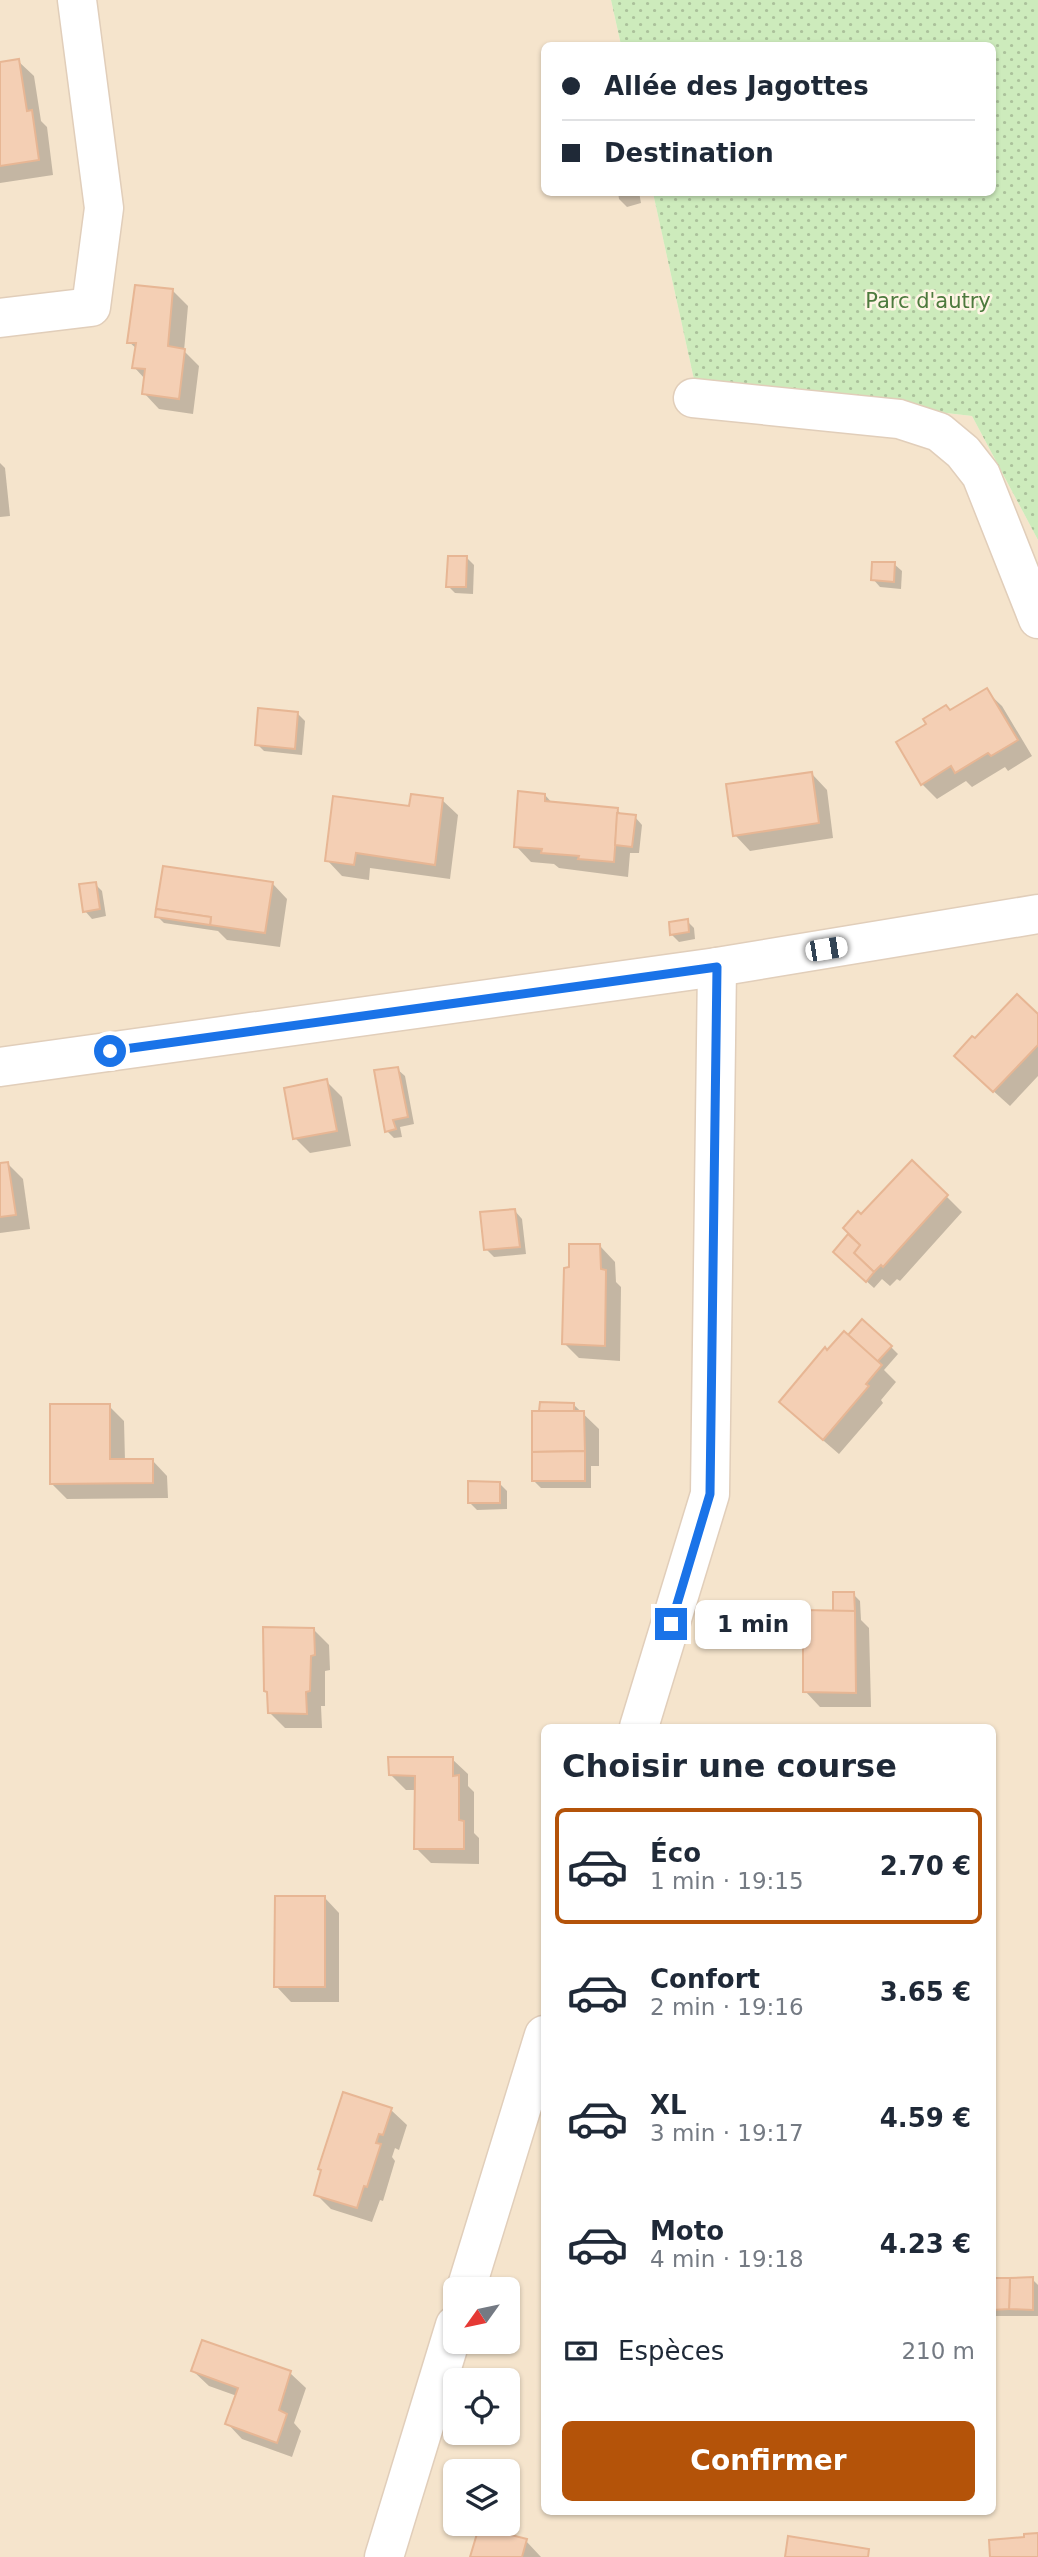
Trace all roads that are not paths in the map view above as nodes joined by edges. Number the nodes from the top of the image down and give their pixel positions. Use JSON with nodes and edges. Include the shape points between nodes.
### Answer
{"nodes":[{"id":1,"x":77,"y":0,"type":"edge"},
{"id":2,"x":0,"y":318,"type":"edge"},
{"id":3,"x":693,"y":398,"type":"dead end"},
{"id":4,"x":1038,"y":619,"type":"edge"},
{"id":5,"x":1038,"y":914,"type":"edge"},
{"id":6,"x":717,"y":967,"type":"junction"},
{"id":7,"x":0,"y":1067,"type":"edge"},
{"id":8,"x":640,"y":1724,"type":"edge"},
{"id":9,"x":541,"y":2045,"type":"edge"},
{"id":10,"x":470,"y":2277,"type":"edge"},
{"id":11,"x":446,"y":2354,"type":"edge"},
{"id":12,"x":384,"y":2557,"type":"edge"}],
"edges":[{"from":1,"to":2,"type":"street","via":[[104,208],[91,307]]},
{"from":3,"to":4,"type":"street","via":[[899,419],[939,432],[981,475]]},
{"from":5,"to":6,"type":"street"},
{"from":6,"to":7,"type":"street"},
{"from":6,"to":8,"type":"street","via":[[710,1494]]},
{"from":9,"to":10,"type":"street"},
{"from":11,"to":12,"type":"street"}]}
